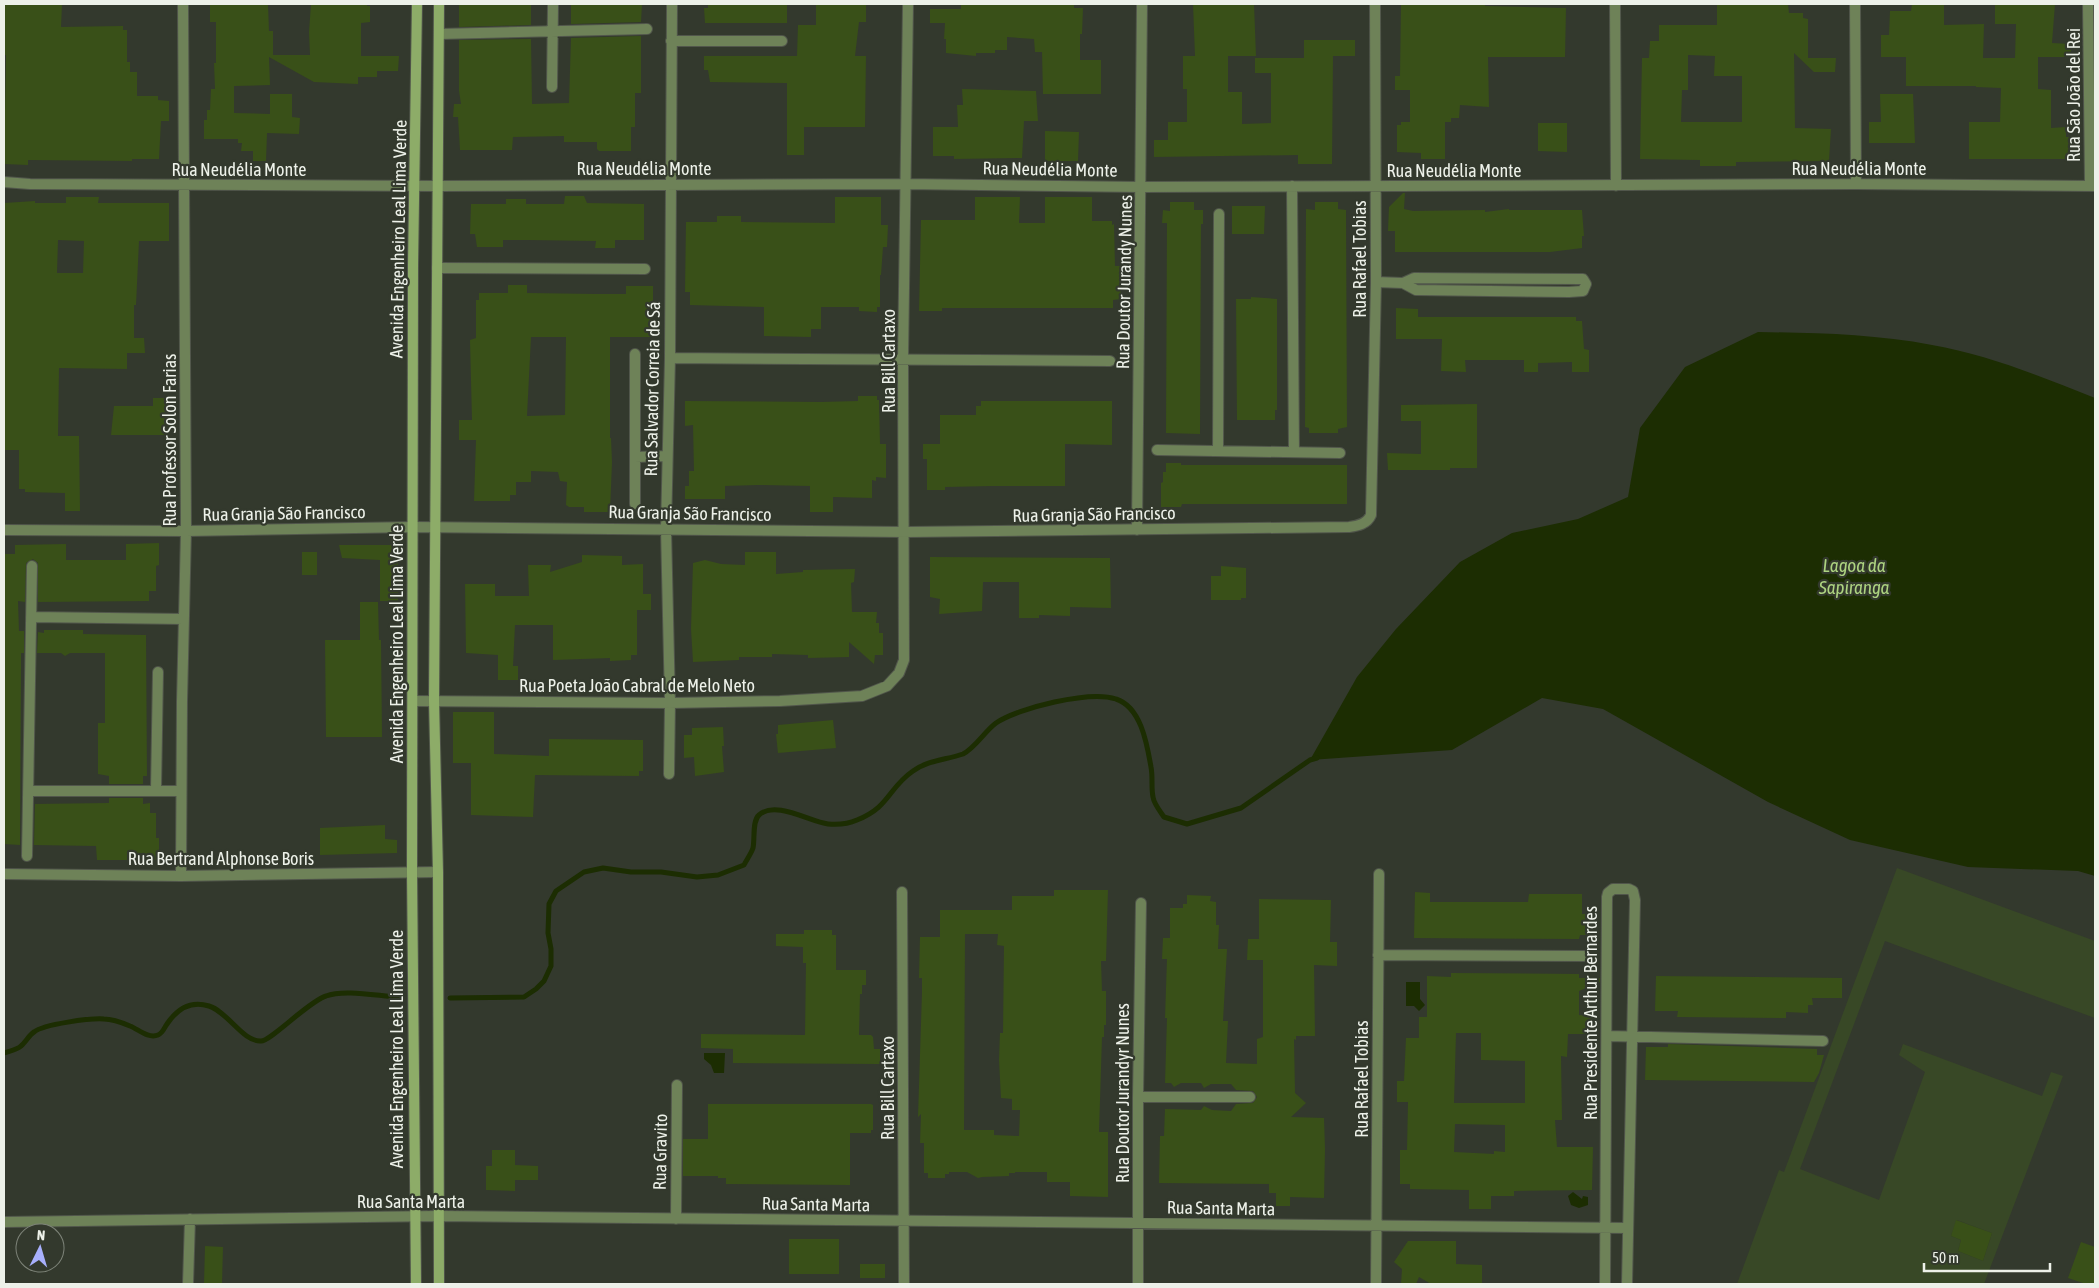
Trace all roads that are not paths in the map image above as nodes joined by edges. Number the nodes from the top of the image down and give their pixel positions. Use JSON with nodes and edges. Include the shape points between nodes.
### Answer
{"nodes":[{"id":1,"x":184,"y":4,"type":"edge"},
{"id":2,"x":417,"y":4,"type":"edge"},
{"id":3,"x":439,"y":4,"type":"edge"},
{"id":4,"x":553,"y":4,"type":"edge"},
{"id":5,"x":672,"y":4,"type":"edge"},
{"id":6,"x":908,"y":4,"type":"edge"},
{"id":7,"x":1142,"y":4,"type":"edge"},
{"id":8,"x":1375,"y":4,"type":"edge"},
{"id":9,"x":1616,"y":4,"type":"edge"},
{"id":10,"x":1855,"y":4,"type":"edge"},
{"id":11,"x":2088,"y":4,"type":"edge"},
{"id":12,"x":648,"y":30,"type":"dead end"},
{"id":13,"x":553,"y":31,"type":"junction"},
{"id":14,"x":439,"y":34,"type":"junction"},
{"id":15,"x":671,"y":41,"type":"junction"},
{"id":16,"x":782,"y":41,"type":"dead end"},
{"id":17,"x":552,"y":87,"type":"dead end"},
{"id":18,"x":4,"y":182,"type":"edge"},
{"id":19,"x":671,"y":184,"type":"junction"},
{"id":20,"x":905,"y":184,"type":"junction"},
{"id":21,"x":1856,"y":184,"type":"junction"},
{"id":22,"x":184,"y":185,"type":"junction"},
{"id":23,"x":414,"y":186,"type":"junction"},
{"id":24,"x":438,"y":186,"type":"junction"},
{"id":25,"x":1292,"y":186,"type":"junction"},
{"id":26,"x":1376,"y":186,"type":"junction"},
{"id":27,"x":1616,"y":186,"type":"junction"},
{"id":28,"x":2092,"y":186,"type":"edge"},
{"id":29,"x":1141,"y":187,"type":"junction"},
{"id":30,"x":1218,"y":214,"type":"dead end"},
{"id":31,"x":437,"y":268,"type":"junction"},
{"id":32,"x":645,"y":269,"type":"dead end"},
{"id":33,"x":1376,"y":282,"type":"junction"},
{"id":34,"x":1403,"y":283,"type":"junction"},
{"id":35,"x":635,"y":354,"type":"dead end"},
{"id":36,"x":670,"y":358,"type":"junction"},
{"id":37,"x":903,"y":360,"type":"junction"},
{"id":38,"x":1110,"y":361,"type":"dead end"},
{"id":39,"x":1157,"y":450,"type":"dead end"},
{"id":40,"x":1218,"y":451,"type":"junction"},
{"id":41,"x":1294,"y":452,"type":"junction"},
{"id":42,"x":1340,"y":453,"type":"dead end"},
{"id":43,"x":667,"y":456,"type":"junction"},
{"id":44,"x":635,"y":457,"type":"junction"},
{"id":45,"x":635,"y":504,"type":"dead end"},
{"id":46,"x":1371,"y":515,"type":"joint"},
{"id":47,"x":413,"y":527,"type":"junction"},
{"id":48,"x":437,"y":528,"type":"junction"},
{"id":49,"x":666,"y":529,"type":"junction"},
{"id":50,"x":4,"y":530,"type":"edge"},
{"id":51,"x":1137,"y":530,"type":"junction"},
{"id":52,"x":186,"y":531,"type":"junction"},
{"id":53,"x":905,"y":532,"type":"junction"},
{"id":54,"x":32,"y":566,"type":"dead end"},
{"id":55,"x":31,"y":617,"type":"junction"},
{"id":56,"x":184,"y":619,"type":"junction"},
{"id":57,"x":158,"y":672,"type":"dead end"},
{"id":58,"x":862,"y":696,"type":"joint"},
{"id":59,"x":412,"y":701,"type":"junction"},
{"id":60,"x":434,"y":702,"type":"junction"},
{"id":61,"x":670,"y":702,"type":"junction"},
{"id":62,"x":669,"y":774,"type":"dead end"},
{"id":63,"x":156,"y":790,"type":"junction"},
{"id":64,"x":28,"y":791,"type":"junction"},
{"id":65,"x":181,"y":791,"type":"junction"},
{"id":66,"x":27,"y":856,"type":"dead end"},
{"id":67,"x":412,"y":872,"type":"junction"},
{"id":68,"x":438,"y":872,"type":"junction"},
{"id":69,"x":4,"y":874,"type":"edge"},
{"id":70,"x":1380,"y":874,"type":"dead end"},
{"id":71,"x":181,"y":876,"type":"junction"},
{"id":72,"x":902,"y":892,"type":"dead end"},
{"id":73,"x":1141,"y":903,"type":"dead end"},
{"id":74,"x":1378,"y":955,"type":"junction"},
{"id":75,"x":1589,"y":956,"type":"dead end"},
{"id":76,"x":1607,"y":1036,"type":"junction"},
{"id":77,"x":1632,"y":1036,"type":"junction"},
{"id":78,"x":1823,"y":1041,"type":"dead end"},
{"id":79,"x":677,"y":1085,"type":"dead end"},
{"id":80,"x":1250,"y":1096,"type":"dead end"},
{"id":81,"x":1138,"y":1097,"type":"junction"},
{"id":82,"x":438,"y":1216,"type":"junction"},
{"id":83,"x":414,"y":1217,"type":"junction"},
{"id":84,"x":676,"y":1218,"type":"junction"},
{"id":85,"x":190,"y":1219,"type":"junction"},
{"id":86,"x":904,"y":1221,"type":"junction"},
{"id":87,"x":4,"y":1222,"type":"edge"},
{"id":88,"x":1138,"y":1224,"type":"junction"},
{"id":89,"x":1377,"y":1226,"type":"junction"},
{"id":90,"x":1605,"y":1228,"type":"junction"},
{"id":91,"x":1628,"y":1228,"type":"junction"},
{"id":92,"x":188,"y":1284,"type":"edge"},
{"id":93,"x":416,"y":1284,"type":"edge"},
{"id":94,"x":439,"y":1284,"type":"edge"},
{"id":95,"x":904,"y":1284,"type":"edge"},
{"id":96,"x":1138,"y":1284,"type":"edge"},
{"id":97,"x":1376,"y":1284,"type":"edge"},
{"id":98,"x":1605,"y":1284,"type":"edge"},
{"id":99,"x":1628,"y":1284,"type":"edge"}],
"edges":[{"from":1,"to":22,"type":"street","name":"Rua Professor Solon Farias"},
{"from":2,"to":23,"type":"main road","name":"Avenida Engenheiro Leal Lima Verde"},
{"from":3,"to":14,"type":"main road"},
{"from":4,"to":13,"type":"street"},
{"from":5,"to":15,"type":"street","name":"Rua Salvador Correia de Sá"},
{"from":6,"to":20,"type":"street","name":"Rua Bill Cartaxo"},
{"from":7,"to":29,"type":"street","name":"Rua Doutor Jurandy Nunes"},
{"from":8,"to":26,"type":"street","name":"Rua Rafael Tobias"},
{"from":9,"to":27,"type":"street"},
{"from":10,"to":21,"type":"street"},
{"from":11,"to":28,"type":"street","name":"Rua São João del Rei"},
{"from":12,"to":13,"type":"street"},
{"from":13,"to":14,"type":"street"},
{"from":13,"to":17,"type":"street"},
{"from":14,"to":24,"type":"main road"},
{"from":15,"to":16,"type":"street"},
{"from":15,"to":19,"type":"street","name":"Rua Salvador Correia de Sá"},
{"from":18,"to":22,"type":"street","name":"Rua Neudélia Monte"},
{"from":19,"to":20,"type":"street","name":"Rua Neudélia Monte"},
{"from":19,"to":24,"type":"street","name":"Rua Neudélia Monte"},
{"from":19,"to":36,"type":"street","name":"Rua Salvador Correia de Sá"},
{"from":20,"to":29,"type":"street","name":"Rua Neudélia Monte"},
{"from":20,"to":37,"type":"street","name":"Rua Bill Cartaxo"},
{"from":21,"to":27,"type":"street","name":"Rua Neudélia Monte"},
{"from":21,"to":28,"type":"street","name":"Rua Neudélia Monte"},
{"from":22,"to":23,"type":"street","name":"Rua Neudélia Monte"},
{"from":22,"to":52,"type":"street","name":"Rua Professor Solon Farias"},
{"from":23,"to":24,"type":"street","name":"Rua Neudélia Monte"},
{"from":23,"to":47,"type":"main road","name":"Avenida Engenheiro Leal Lima Verde"},
{"from":24,"to":31,"type":"main road"},
{"from":25,"to":26,"type":"street","name":"Rua Neudélia Monte"},
{"from":25,"to":29,"type":"street","name":"Rua Neudélia Monte"},
{"from":25,"to":41,"type":"street"},
{"from":26,"to":27,"type":"street","name":"Rua Neudélia Monte"},
{"from":26,"to":33,"type":"street","name":"Rua Rafael Tobias"},
{"from":29,"to":51,"type":"street","name":"Rua Doutor Jurandy Nunes"},
{"from":30,"to":40,"type":"street"},
{"from":31,"to":32,"type":"street"},
{"from":31,"to":48,"type":"main road"},
{"from":33,"to":34,"type":"street"},
{"from":33,"to":46,"type":"street","name":"Rua Rafael Tobias"},
{"from":34,"to":34,"type":"street","via":[[1416,290],[1560,292],[1583,292],[1586,284],[1583,279],[1414,278]]},
{"from":35,"to":44,"type":"street"},
{"from":36,"to":37,"type":"street"},
{"from":36,"to":43,"type":"street","name":"Rua Salvador Correia de Sá"},
{"from":37,"to":38,"type":"street"},
{"from":37,"to":53,"type":"street","name":"Rua Bill Cartaxo"},
{"from":39,"to":40,"type":"street"},
{"from":40,"to":41,"type":"street"},
{"from":41,"to":42,"type":"street"},
{"from":43,"to":44,"type":"street"},
{"from":43,"to":49,"type":"street","name":"Rua Salvador Correia de Sá"},
{"from":44,"to":45,"type":"street"},
{"from":46,"to":51,"type":"street","name":"Rua Granja São Francisco","via":[[1368,521],[1349,527]]},
{"from":47,"to":48,"type":"street","name":"Rua Granja São Francisco"},
{"from":47,"to":52,"type":"street","name":"Rua Granja São Francisco"},
{"from":47,"to":59,"type":"main road","name":"Avenida Engenheiro Leal Lima Verde"},
{"from":48,"to":49,"type":"street","name":"Rua Granja São Francisco"},
{"from":48,"to":60,"type":"main road"},
{"from":49,"to":53,"type":"street","name":"Rua Granja São Francisco"},
{"from":49,"to":61,"type":"street","name":"Rua Salvador Correia de Sá"},
{"from":50,"to":52,"type":"street","name":"Rua Granja São Francisco"},
{"from":51,"to":53,"type":"street","name":"Rua Granja São Francisco"},
{"from":52,"to":56,"type":"street","name":"Rua Professor Solon Farias"},
{"from":53,"to":58,"type":"street","name":"Rua Bill Cartaxo","via":[[904,660],[887,686]]},
{"from":54,"to":55,"type":"street"},
{"from":55,"to":56,"type":"street"},
{"from":55,"to":64,"type":"street"},
{"from":56,"to":65,"type":"street","name":"Rua Professor Solon Farias"},
{"from":57,"to":63,"type":"street"},
{"from":58,"to":61,"type":"street","name":"Rua Poeta João Cabral de Melo Neto"},
{"from":59,"to":60,"type":"street","name":"Rua Poeta João Cabral de Melo Neto"},
{"from":59,"to":67,"type":"main road","name":"Avenida Engenheiro Leal Lima Verde"},
{"from":60,"to":61,"type":"street","name":"Rua Poeta João Cabral de Melo Neto"},
{"from":60,"to":68,"type":"main road"},
{"from":61,"to":62,"type":"street","name":"Rua Salvador Correia de Sá"},
{"from":63,"to":64,"type":"street"},
{"from":63,"to":65,"type":"street"},
{"from":64,"to":66,"type":"street"},
{"from":65,"to":71,"type":"street","name":"Rua Professor Solon Farias"},
{"from":67,"to":68,"type":"street","name":"Rua Bertrand Alphonse Boris"},
{"from":67,"to":71,"type":"street","name":"Rua Bertrand Alphonse Boris"},
{"from":67,"to":83,"type":"main road","name":"Avenida Engenheiro Leal Lima Verde"},
{"from":68,"to":82,"type":"main road"},
{"from":69,"to":71,"type":"street","name":"Rua Bertrand Alphonse Boris"},
{"from":70,"to":74,"type":"street","name":"Rua Rafael Tobias"},
{"from":72,"to":86,"type":"street","name":"Rua Bill Cartaxo"},
{"from":73,"to":81,"type":"street","name":"Rua Doutor Jurandyr Nunes"},
{"from":74,"to":75,"type":"street"},
{"from":74,"to":89,"type":"street","name":"Rua Rafael Tobias"},
{"from":76,"to":77,"type":"street"},
{"from":76,"to":77,"type":"street","name":"Rua Presidente Arthur Bernardes","via":[[1607,897],[1613,888],[1623,888],[1633,891],[1635,900]]},
{"from":76,"to":90,"type":"street","name":"Rua Presidente Arthur Bernardes"},
{"from":77,"to":78,"type":"street"},
{"from":77,"to":91,"type":"street","name":"Rua Presidente Arthur Bernardes"},
{"from":79,"to":84,"type":"street","name":"Rua Gravito"},
{"from":80,"to":81,"type":"street"},
{"from":81,"to":88,"type":"street","name":"Rua Doutor Jurandyr Nunes"},
{"from":82,"to":83,"type":"street","name":"Rua Santa Marta"},
{"from":82,"to":84,"type":"street","name":"Rua Santa Marta"},
{"from":82,"to":94,"type":"main road"},
{"from":83,"to":85,"type":"street","name":"Rua Santa Marta"},
{"from":83,"to":93,"type":"main road","name":"Avenida Engenheiro Leal Lima Verde"},
{"from":84,"to":86,"type":"street","name":"Rua Santa Marta"},
{"from":85,"to":87,"type":"street","name":"Rua Santa Marta"},
{"from":85,"to":92,"type":"street"},
{"from":86,"to":88,"type":"street","name":"Rua Santa Marta"},
{"from":86,"to":95,"type":"street","name":"Rua Bill Cartaxo"},
{"from":88,"to":89,"type":"street","name":"Rua Santa Marta"},
{"from":88,"to":96,"type":"street","name":"Rua Doutor Jurandyr Nunes"},
{"from":89,"to":90,"type":"street","name":"Rua Santa Marta"},
{"from":89,"to":97,"type":"street","name":"Rua Rafael Tobias"},
{"from":90,"to":91,"type":"street","name":"Rua Santa Marta"},
{"from":90,"to":98,"type":"street","name":"Rua Presidente Arthur Bernardes"},
{"from":91,"to":99,"type":"street","name":"Rua Presidente Arthur Bernardes"}]}
